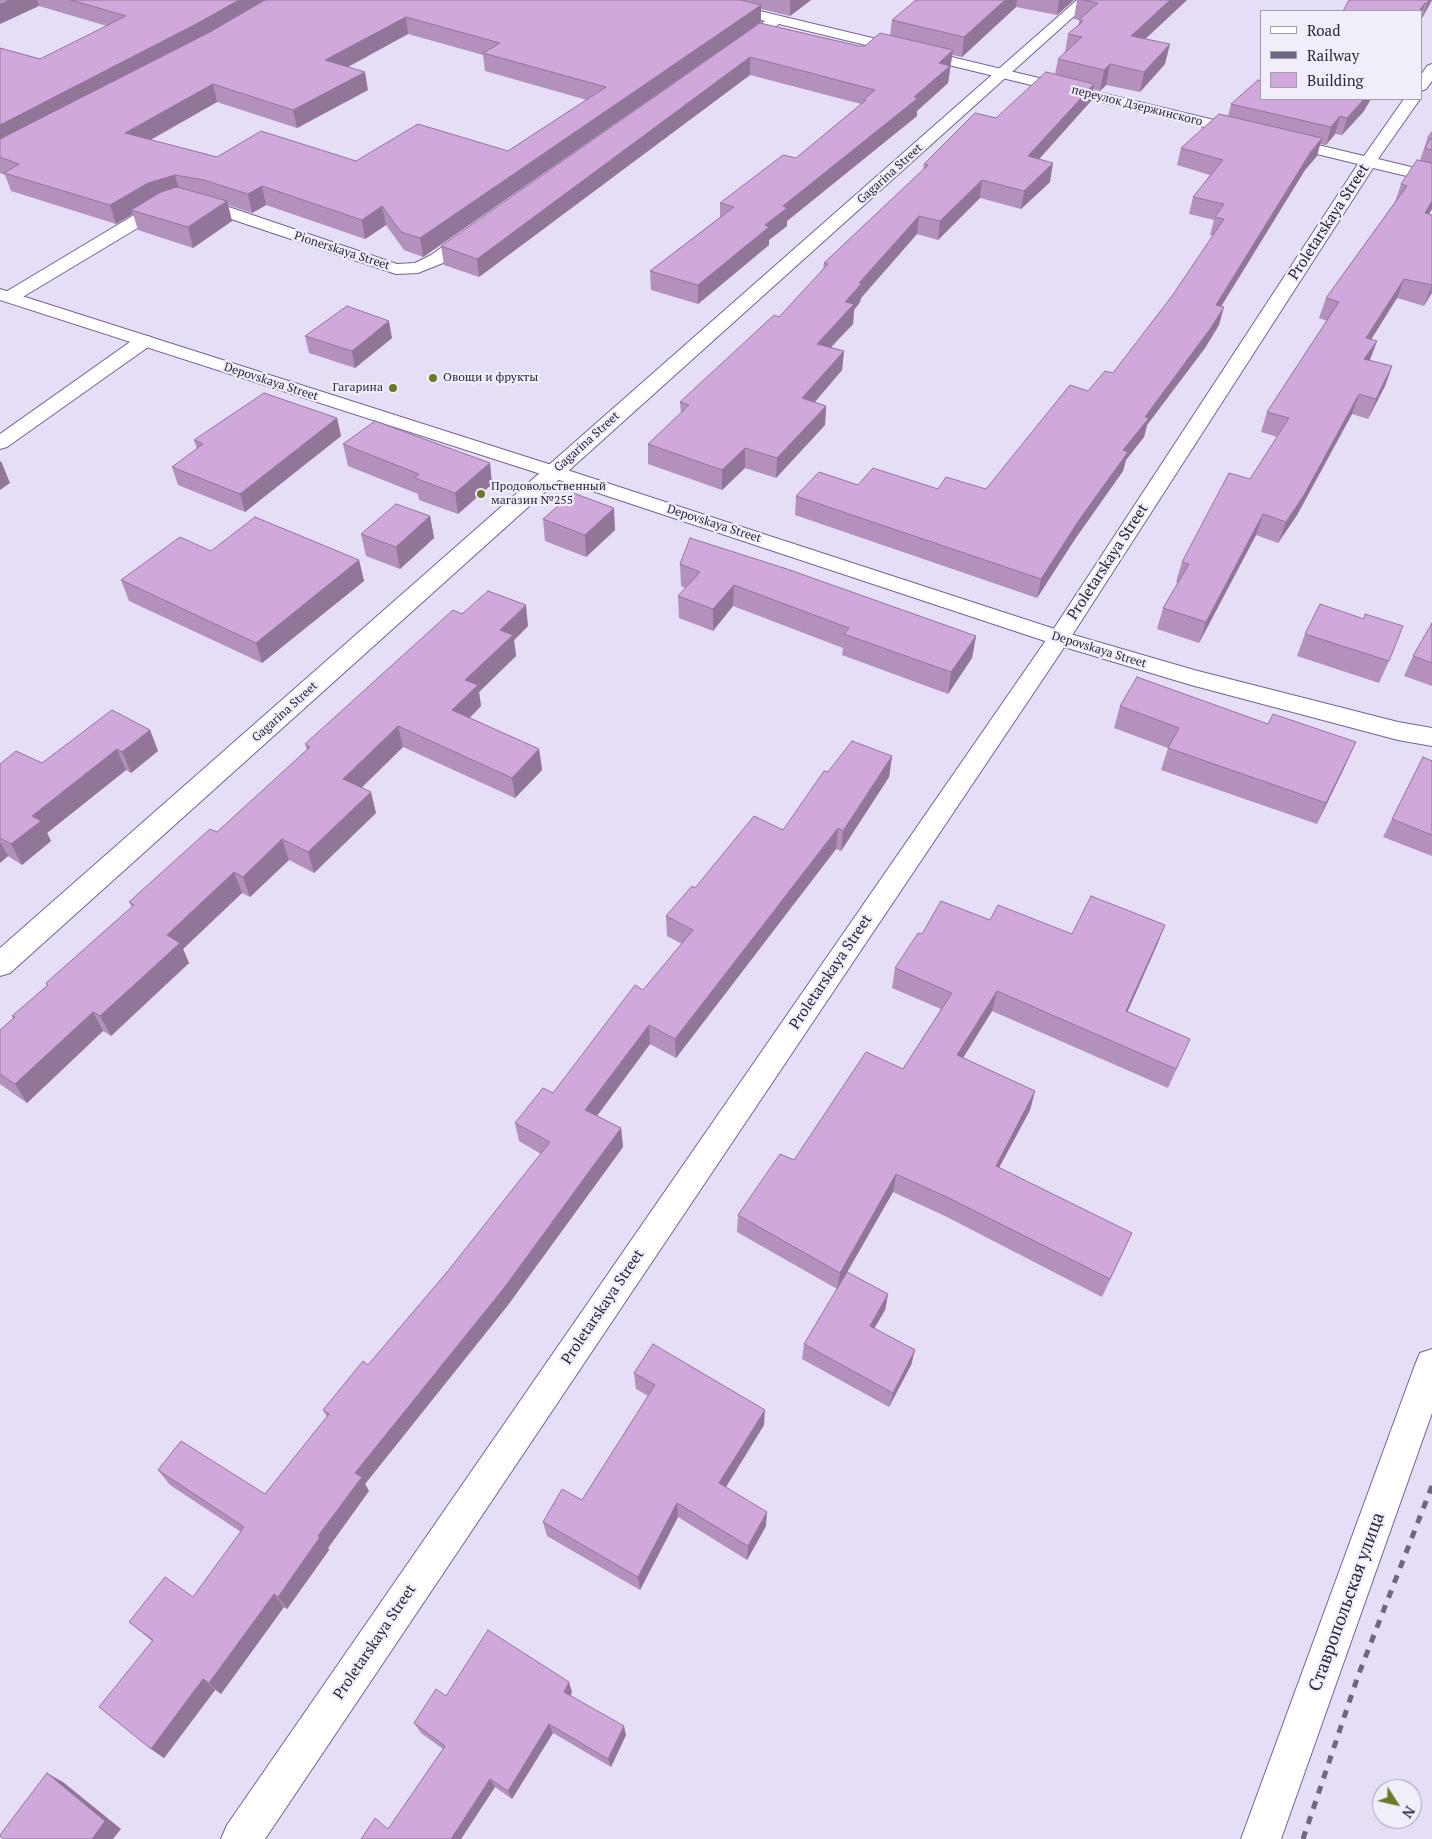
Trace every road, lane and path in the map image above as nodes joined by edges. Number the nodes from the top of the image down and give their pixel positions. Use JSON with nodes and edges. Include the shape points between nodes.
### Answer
{"nodes":[{"id":1,"x":696,"y":0,"type":"edge"},
{"id":2,"x":1085,"y":0,"type":"edge"},
{"id":3,"x":777,"y":19,"type":"junction"},
{"id":4,"x":721,"y":59,"type":"edge"},
{"id":5,"x":1432,"y":69,"type":"edge"},
{"id":6,"x":1003,"y":74,"type":"junction"},
{"id":7,"x":1422,"y":84,"type":"edge"},
{"id":8,"x":1411,"y":100,"type":"edge"},
{"id":9,"x":1368,"y":162,"type":"junction"},
{"id":10,"x":1432,"y":178,"type":"edge"},
{"id":11,"x":486,"y":224,"type":"edge"},
{"id":12,"x":5,"y":296,"type":"edge"},
{"id":13,"x":144,"y":341,"type":"junction"},
{"id":14,"x":0,"y":443,"type":"edge"},
{"id":15,"x":554,"y":472,"type":"junction"},
{"id":16,"x":1059,"y":638,"type":"junction"},
{"id":17,"x":1432,"y":737,"type":"edge"},
{"id":18,"x":0,"y":965,"type":"edge"},
{"id":19,"x":1432,"y":1365,"type":"edge"},
{"id":20,"x":240,"y":1839,"type":"edge"},
{"id":21,"x":1261,"y":1839,"type":"edge"}],
"edges":[{"from":1,"to":3,"type":"street","name":"переулок Дзержинского"},
{"from":2,"to":6,"type":"street","name":"Gagarina Street"},
{"from":3,"to":4,"type":"street"},
{"from":3,"to":6,"type":"street","name":"переулок Дзержинского"},
{"from":5,"to":7,"type":"street"},
{"from":6,"to":9,"type":"street","name":"переулок Дзержинского"},
{"from":6,"to":15,"type":"street","name":"Gagarina Street"},
{"from":8,"to":9,"type":"street","name":"Proletarskaya Street"},
{"from":9,"to":10,"type":"street","name":"переулок Дзержинского"},
{"from":9,"to":16,"type":"street","name":"Proletarskaya Street"},
{"from":11,"to":12,"type":"street","name":"Pionerskaya Street","via":[[437,259],[418,268],[396,269],[202,204],[181,200],[160,206]]},
{"from":12,"to":13,"type":"street","name":"Depovskaya Street"},
{"from":13,"to":14,"type":"street"},
{"from":13,"to":15,"type":"street","name":"Depovskaya Street"},
{"from":15,"to":16,"type":"street","name":"Depovskaya Street"},
{"from":15,"to":18,"type":"street","name":"Gagarina Street"},
{"from":16,"to":17,"type":"street","name":"Depovskaya Street","via":[[1200,680]]},
{"from":16,"to":20,"type":"street","name":"Proletarskaya Street"},
{"from":19,"to":21,"type":"street","name":"Ставропольская улица"}]}
